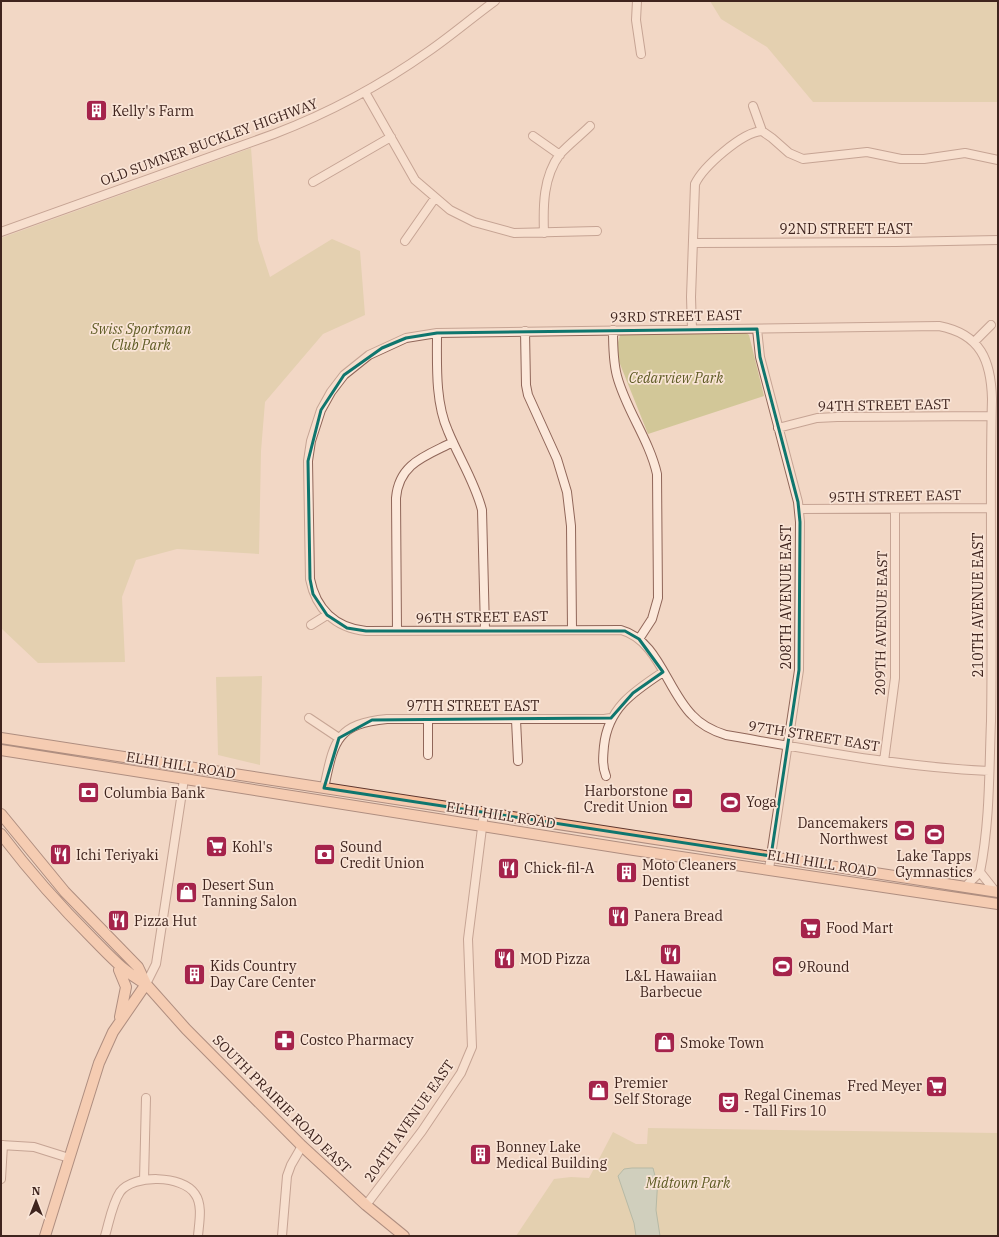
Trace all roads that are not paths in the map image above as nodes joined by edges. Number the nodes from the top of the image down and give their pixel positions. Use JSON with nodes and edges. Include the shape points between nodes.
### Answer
{"nodes":[{"id":1,"x":495,"y":1,"type":"edge"},
{"id":2,"x":637,"y":1,"type":"edge"},
{"id":3,"x":641,"y":54,"type":"dead end"},
{"id":4,"x":365,"y":92,"type":"junction"},
{"id":5,"x":753,"y":106,"type":"dead end"},
{"id":6,"x":590,"y":126,"type":"dead end"},
{"id":7,"x":762,"y":131,"type":"junction"},
{"id":8,"x":533,"y":136,"type":"dead end"},
{"id":9,"x":391,"y":137,"type":"junction"},
{"id":10,"x":560,"y":155,"type":"junction"},
{"id":11,"x":998,"y":160,"type":"edge"},
{"id":12,"x":313,"y":182,"type":"dead end"},
{"id":13,"x":435,"y":198,"type":"junction"},
{"id":14,"x":597,"y":231,"type":"dead end"},
{"id":15,"x":1,"y":232,"type":"edge"},
{"id":16,"x":544,"y":233,"type":"junction"},
{"id":17,"x":998,"y":240,"type":"edge"},
{"id":18,"x":405,"y":241,"type":"dead end"},
{"id":19,"x":694,"y":243,"type":"junction"},
{"id":20,"x":991,"y":325,"type":"dead end"},
{"id":21,"x":758,"y":328,"type":"junction"},
{"id":22,"x":692,"y":329,"type":"junction"},
{"id":23,"x":613,"y":330,"type":"junction"},
{"id":24,"x":525,"y":331,"type":"junction"},
{"id":25,"x":437,"y":333,"type":"junction"},
{"id":26,"x":974,"y":342,"type":"junction"},
{"id":27,"x":991,"y":416,"type":"junction"},
{"id":28,"x":778,"y":428,"type":"junction"},
{"id":29,"x":453,"y":442,"type":"junction"},
{"id":30,"x":991,"y":508,"type":"junction"},
{"id":31,"x":799,"y":509,"type":"junction"},
{"id":32,"x":895,"y":509,"type":"junction"},
{"id":33,"x":327,"y":615,"type":"junction"},
{"id":34,"x":311,"y":625,"type":"dead end"},
{"id":35,"x":572,"y":629,"type":"junction"},
{"id":36,"x":484,"y":630,"type":"junction"},
{"id":37,"x":397,"y":631,"type":"junction"},
{"id":38,"x":640,"y":639,"type":"junction"},
{"id":39,"x":663,"y":672,"type":"junction"},
{"id":40,"x":310,"y":718,"type":"dead end"},
{"id":41,"x":611,"y":718,"type":"junction"},
{"id":42,"x":428,"y":720,"type":"junction"},
{"id":43,"x":516,"y":720,"type":"junction"},
{"id":44,"x":1,"y":738,"type":"edge"},
{"id":45,"x":339,"y":738,"type":"junction"},
{"id":46,"x":788,"y":745,"type":"junction"},
{"id":47,"x":1,"y":750,"type":"edge"},
{"id":48,"x":1,"y":755,"type":"edge"},
{"id":49,"x":428,"y":755,"type":"dead end"},
{"id":50,"x":42,"y":757,"type":"junction"},
{"id":51,"x":518,"y":761,"type":"dead end"},
{"id":52,"x":884,"y":761,"type":"junction"},
{"id":53,"x":989,"y":771,"type":"junction"},
{"id":54,"x":606,"y":776,"type":"dead end"},
{"id":55,"x":184,"y":779,"type":"junction"},
{"id":56,"x":324,"y":788,"type":"junction"},
{"id":57,"x":484,"y":812,"type":"junction"},
{"id":58,"x":1,"y":814,"type":"edge"},
{"id":59,"x":482,"y":826,"type":"junction"},
{"id":60,"x":1,"y":834,"type":"edge"},
{"id":61,"x":771,"y":856,"type":"junction"},
{"id":62,"x":769,"y":869,"type":"junction"},
{"id":63,"x":980,"y":872,"type":"junction"},
{"id":64,"x":965,"y":887,"type":"junction"},
{"id":65,"x":997,"y":892,"type":"edge"},
{"id":66,"x":998,"y":904,"type":"edge"},
{"id":67,"x":114,"y":960,"type":"junction"},
{"id":68,"x":146,"y":984,"type":"junction"},
{"id":69,"x":119,"y":1023,"type":"junction"},
{"id":70,"x":146,"y":1098,"type":"dead end"},
{"id":71,"x":2,"y":1145,"type":"edge"},
{"id":72,"x":302,"y":1146,"type":"junction"},
{"id":73,"x":69,"y":1158,"type":"junction"},
{"id":74,"x":1,"y":1179,"type":"edge"},
{"id":75,"x":144,"y":1180,"type":"junction"},
{"id":76,"x":366,"y":1205,"type":"junction"},
{"id":77,"x":45,"y":1236,"type":"edge"},
{"id":78,"x":105,"y":1236,"type":"edge"},
{"id":79,"x":198,"y":1236,"type":"edge"},
{"id":80,"x":282,"y":1236,"type":"edge"},
{"id":81,"x":404,"y":1236,"type":"edge"}],
"edges":[{"from":1,"to":4,"type":"street","name":"OLD SUMNER BUCKLEY HIGHWAY","via":[[430,51]]},
{"from":2,"to":3,"type":"street","via":[[636,20]]},
{"from":4,"to":9,"type":"street"},
{"from":4,"to":15,"type":"street","name":"OLD SUMNER BUCKLEY HIGHWAY","via":[[280,132]]},
{"from":5,"to":7,"type":"street"},
{"from":6,"to":10,"type":"street"},
{"from":7,"to":11,"type":"street","via":[[789,153],[803,159],[867,152],[902,159],[924,159],[965,153]]},
{"from":7,"to":19,"type":"street","via":[[747,135],[710,164],[698,177],[693,197]]},
{"from":8,"to":10,"type":"street"},
{"from":9,"to":12,"type":"street"},
{"from":9,"to":13,"type":"street","via":[[416,180]]},
{"from":10,"to":16,"type":"street","via":[[545,192]]},
{"from":13,"to":16,"type":"street","via":[[460,216],[485,226],[514,233]]},
{"from":13,"to":18,"type":"street"},
{"from":14,"to":16,"type":"street"},
{"from":17,"to":19,"type":"street","name":"92ND STREET EAST"},
{"from":19,"to":22,"type":"street","via":[[690,297]]},
{"from":20,"to":26,"type":"street"},
{"from":21,"to":22,"type":"street","name":"93RD STREET EAST"},
{"from":21,"to":26,"type":"street","name":"93RD STREET EAST","via":[[939,326],[949,328]]},
{"from":21,"to":28,"type":"street","name":"208TH AVENUE EAST","via":[[760,357]]},
{"from":22,"to":23,"type":"street","name":"93RD STREET EAST"},
{"from":23,"to":24,"type":"street","name":"93RD STREET EAST"},
{"from":23,"to":38,"type":"street","via":[[617,376],[652,455],[657,474],[658,598],[652,619]]},
{"from":24,"to":25,"type":"street","name":"93RD STREET EAST"},
{"from":24,"to":35,"type":"street","via":[[528,395],[558,459],[569,504]]},
{"from":25,"to":29,"type":"street","via":[[444,422]]},
{"from":25,"to":33,"type":"street","name":"93RD STREET EAST","via":[[406,338],[369,355],[338,383],[323,406],[309,451],[310,579],[316,598]]},
{"from":26,"to":27,"type":"street","name":"210TH AVENUE EAST","via":[[984,356],[991,378]]},
{"from":27,"to":28,"type":"street","name":"94TH STREET EAST","via":[[817,418]]},
{"from":27,"to":30,"type":"street","name":"210TH AVENUE EAST"},
{"from":28,"to":31,"type":"street","name":"208TH AVENUE EAST"},
{"from":29,"to":36,"type":"street","via":[[476,489],[482,510]]},
{"from":29,"to":37,"type":"street","via":[[411,465],[399,483],[396,498]]},
{"from":30,"to":32,"type":"street","name":"95TH STREET EAST"},
{"from":30,"to":53,"type":"street","name":"210TH AVENUE EAST","via":[[992,656]]},
{"from":31,"to":32,"type":"street","name":"95TH STREET EAST"},
{"from":31,"to":46,"type":"street","name":"208TH AVENUE EAST","via":[[799,670]]},
{"from":32,"to":52,"type":"street","name":"209TH AVENUE EAST","via":[[895,678]]},
{"from":33,"to":34,"type":"street"},
{"from":33,"to":37,"type":"street","name":"96TH STREET EAST","via":[[339,624],[356,630]]},
{"from":35,"to":36,"type":"street","name":"96TH STREET EAST"},
{"from":35,"to":38,"type":"street","name":"96TH STREET EAST","via":[[614,629]]},
{"from":36,"to":37,"type":"street","name":"96TH STREET EAST"},
{"from":38,"to":39,"type":"street","name":"97TH STREET EAST"},
{"from":39,"to":41,"type":"street","via":[[633,693]]},
{"from":39,"to":46,"type":"street","name":"97TH STREET EAST","via":[[687,710],[704,726],[726,735]]},
{"from":40,"to":45,"type":"street"},
{"from":41,"to":43,"type":"street","name":"97TH STREET EAST"},
{"from":41,"to":54,"type":"street","via":[[607,725],[603,751],[603,768]]},
{"from":42,"to":43,"type":"street","name":"97TH STREET EAST"},
{"from":42,"to":45,"type":"street","name":"97TH STREET EAST","via":[[372,720],[344,732]]},
{"from":42,"to":49,"type":"street"},
{"from":43,"to":51,"type":"street"},
{"from":44,"to":56,"type":"main road","name":"ELHI HILL ROAD"},
{"from":45,"to":56,"type":"street","via":[[331,757]]},
{"from":46,"to":52,"type":"street","name":"97TH STREET EAST"},
{"from":46,"to":61,"type":"street","name":"208TH AVENUE EAST"},
{"from":47,"to":50,"type":"main road","name":"ELHI HILL ROAD"},
{"from":48,"to":50,"type":"main road"},
{"from":50,"to":55,"type":"main road","name":"ELHI HILL ROAD"},
{"from":52,"to":53,"type":"street","name":"97TH STREET EAST","via":[[929,768]]},
{"from":53,"to":63,"type":"street","name":"210TH AVENUE EAST","via":[[987,829]]},
{"from":55,"to":59,"type":"main road","name":"ELHI HILL ROAD"},
{"from":55,"to":68,"type":"street","via":[[156,964]]},
{"from":56,"to":57,"type":"main road","name":"ELHI HILL ROAD"},
{"from":57,"to":59,"type":"street","name":"204TH AVENUE EAST"},
{"from":57,"to":61,"type":"main road","name":"ELHI HILL ROAD"},
{"from":58,"to":68,"type":"main road","name":"SOUTH PRAIRIE ROAD EAST","via":[[65,892],[138,967]]},
{"from":59,"to":62,"type":"main road","name":"ELHI HILL ROAD"},
{"from":59,"to":76,"type":"street","name":"204TH AVENUE EAST","via":[[468,939],[472,1048],[461,1073],[431,1118]]},
{"from":60,"to":67,"type":"main road","name":"SOUTH PRAIRIE ROAD EAST","via":[[41,884]]},
{"from":61,"to":62,"type":"street","name":"208TH AVENUE EAST"},
{"from":61,"to":64,"type":"main road","name":"ELHI HILL ROAD"},
{"from":62,"to":66,"type":"main road","name":"ELHI HILL ROAD"},
{"from":63,"to":64,"type":"street"},
{"from":63,"to":65,"type":"street"},
{"from":64,"to":65,"type":"main road","name":"ELHI HILL ROAD"},
{"from":67,"to":68,"type":"main road","name":"SOUTH PRAIRIE ROAD EAST","via":[[129,975]]},
{"from":67,"to":69,"type":"main road","via":[[126,987]]},
{"from":68,"to":69,"type":"main road"},
{"from":68,"to":72,"type":"main road","name":"SOUTH PRAIRIE ROAD EAST","via":[[186,1029]]},
{"from":69,"to":73,"type":"main road","via":[[99,1062]]},
{"from":70,"to":75,"type":"street"},
{"from":71,"to":73,"type":"street","via":[[34,1147]]},
{"from":71,"to":74,"type":"street"},
{"from":72,"to":76,"type":"main road","name":"SOUTH PRAIRIE ROAD EAST"},
{"from":72,"to":80,"type":"street","via":[[287,1176]]},
{"from":73,"to":77,"type":"main road"},
{"from":75,"to":78,"type":"street","via":[[130,1183],[120,1192]]},
{"from":75,"to":79,"type":"street","via":[[174,1180],[192,1189],[199,1203]]},
{"from":76,"to":81,"type":"main road","name":"SOUTH PRAIRIE ROAD EAST"}]}
